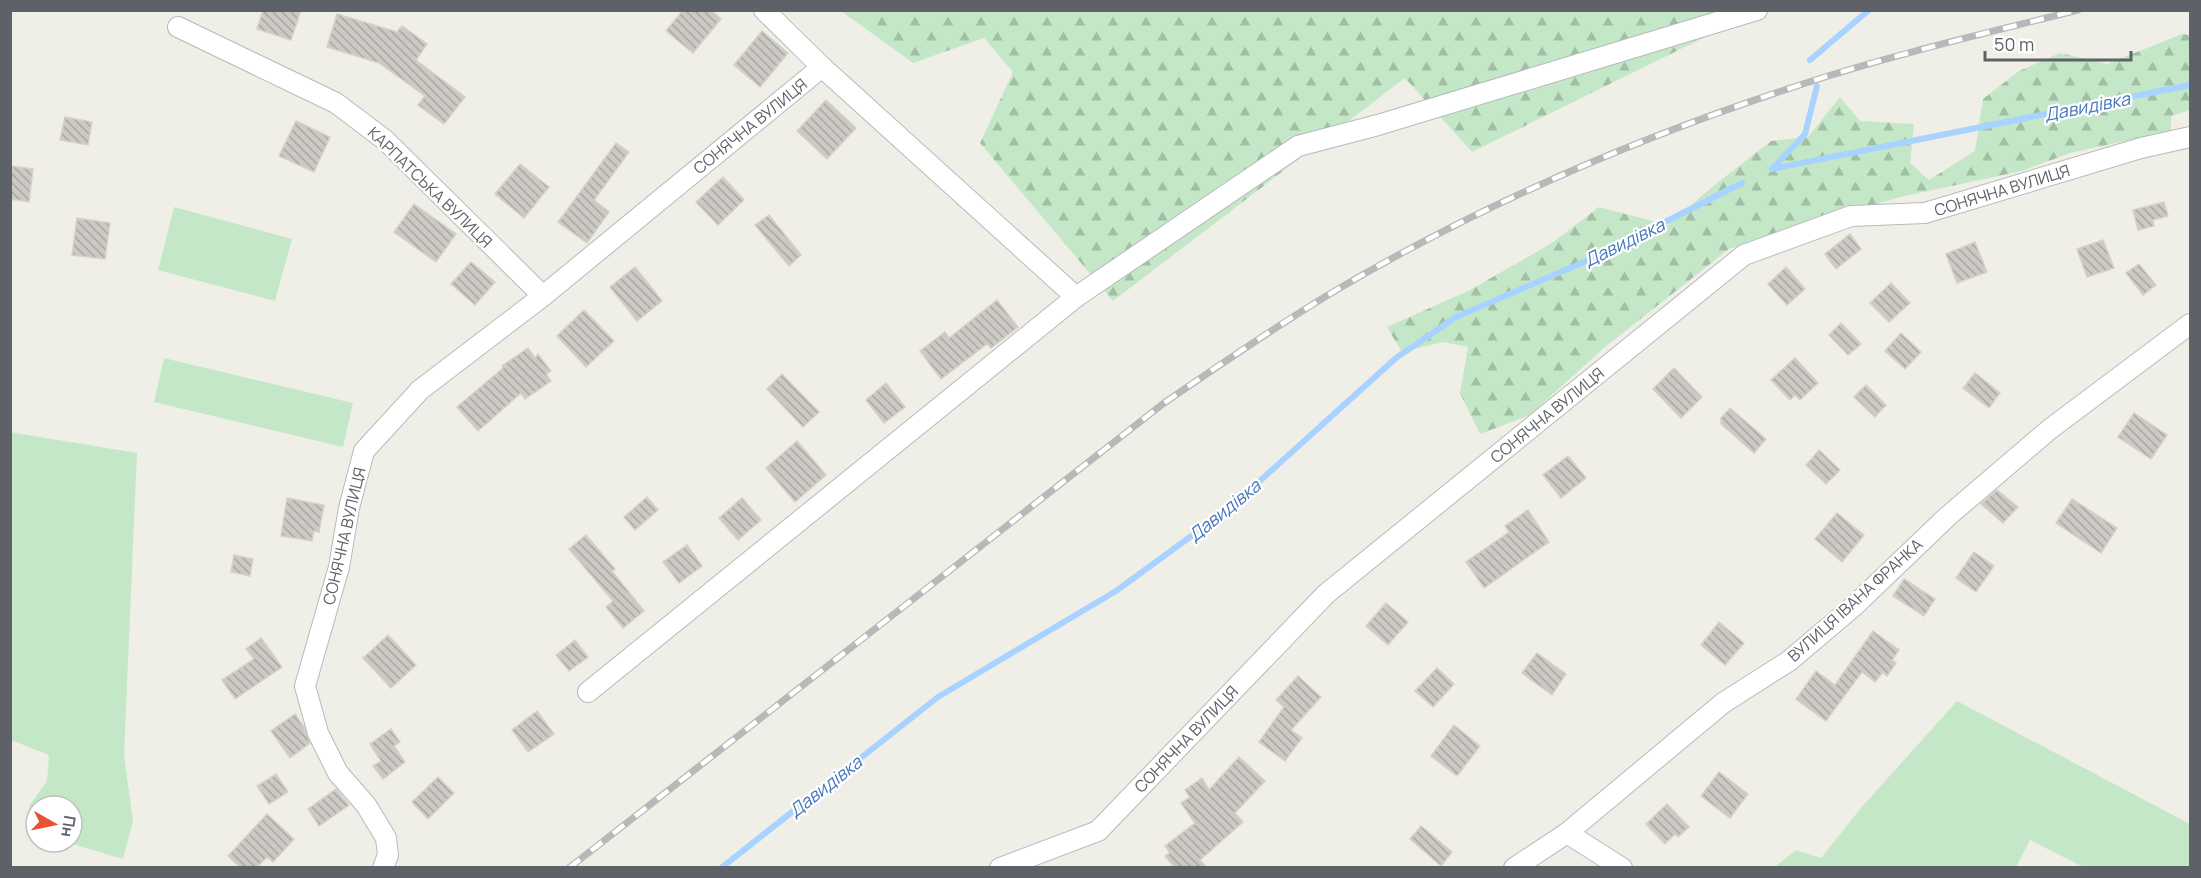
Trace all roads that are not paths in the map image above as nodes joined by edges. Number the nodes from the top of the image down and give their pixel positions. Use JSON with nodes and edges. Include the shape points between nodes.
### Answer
{"nodes":[{"id":1,"x":764,"y":10,"type":"edge"},
{"id":2,"x":1757,"y":10,"type":"edge"},
{"id":3,"x":178,"y":27,"type":"dead end"},
{"id":4,"x":822,"y":67,"type":"junction"},
{"id":5,"x":2190,"y":137,"type":"edge"},
{"id":6,"x":543,"y":296,"type":"junction"},
{"id":7,"x":1076,"y":297,"type":"junction"},
{"id":8,"x":2190,"y":324,"type":"edge"},
{"id":9,"x":588,"y":692,"type":"dead end"},
{"id":10,"x":1567,"y":833,"type":"junction"},
{"id":11,"x":382,"y":867,"type":"edge"},
{"id":12,"x":1000,"y":867,"type":"edge"},
{"id":13,"x":1514,"y":867,"type":"edge"},
{"id":14,"x":1622,"y":867,"type":"edge"}],
"edges":[{"from":1,"to":4,"type":"street"},
{"from":2,"to":7,"type":"street","via":[[1298,146]]},
{"from":3,"to":6,"type":"street","name":"КАРПАТСЬКА ВУЛИЦЯ","via":[[336,103],[385,141]]},
{"from":4,"to":6,"type":"street","name":"СОНЯЧНА ВУЛИЦЯ"},
{"from":4,"to":7,"type":"street","name":"СОНЯЧНА ВУЛИЦЯ"},
{"from":5,"to":12,"type":"street","name":"СОНЯЧНА ВУЛИЦЯ","via":[[1925,213],[1851,216],[1744,255],[1326,594],[1098,831]]},
{"from":6,"to":11,"type":"street","name":"СОНЯЧНА ВУЛИЦЯ","via":[[420,390],[364,451],[339,567],[305,686],[318,733],[338,773],[366,805],[386,838],[388,855]]},
{"from":7,"to":9,"type":"street"},
{"from":8,"to":10,"type":"street","name":"ВУЛИЦЯ ІВАНА ФРАНКА","via":[[2050,429],[1789,661],[1723,703]]},
{"from":10,"to":13,"type":"street","name":"ВУЛИЦЯ ІВАНА ФРАНКА"},
{"from":10,"to":14,"type":"street"}]}
